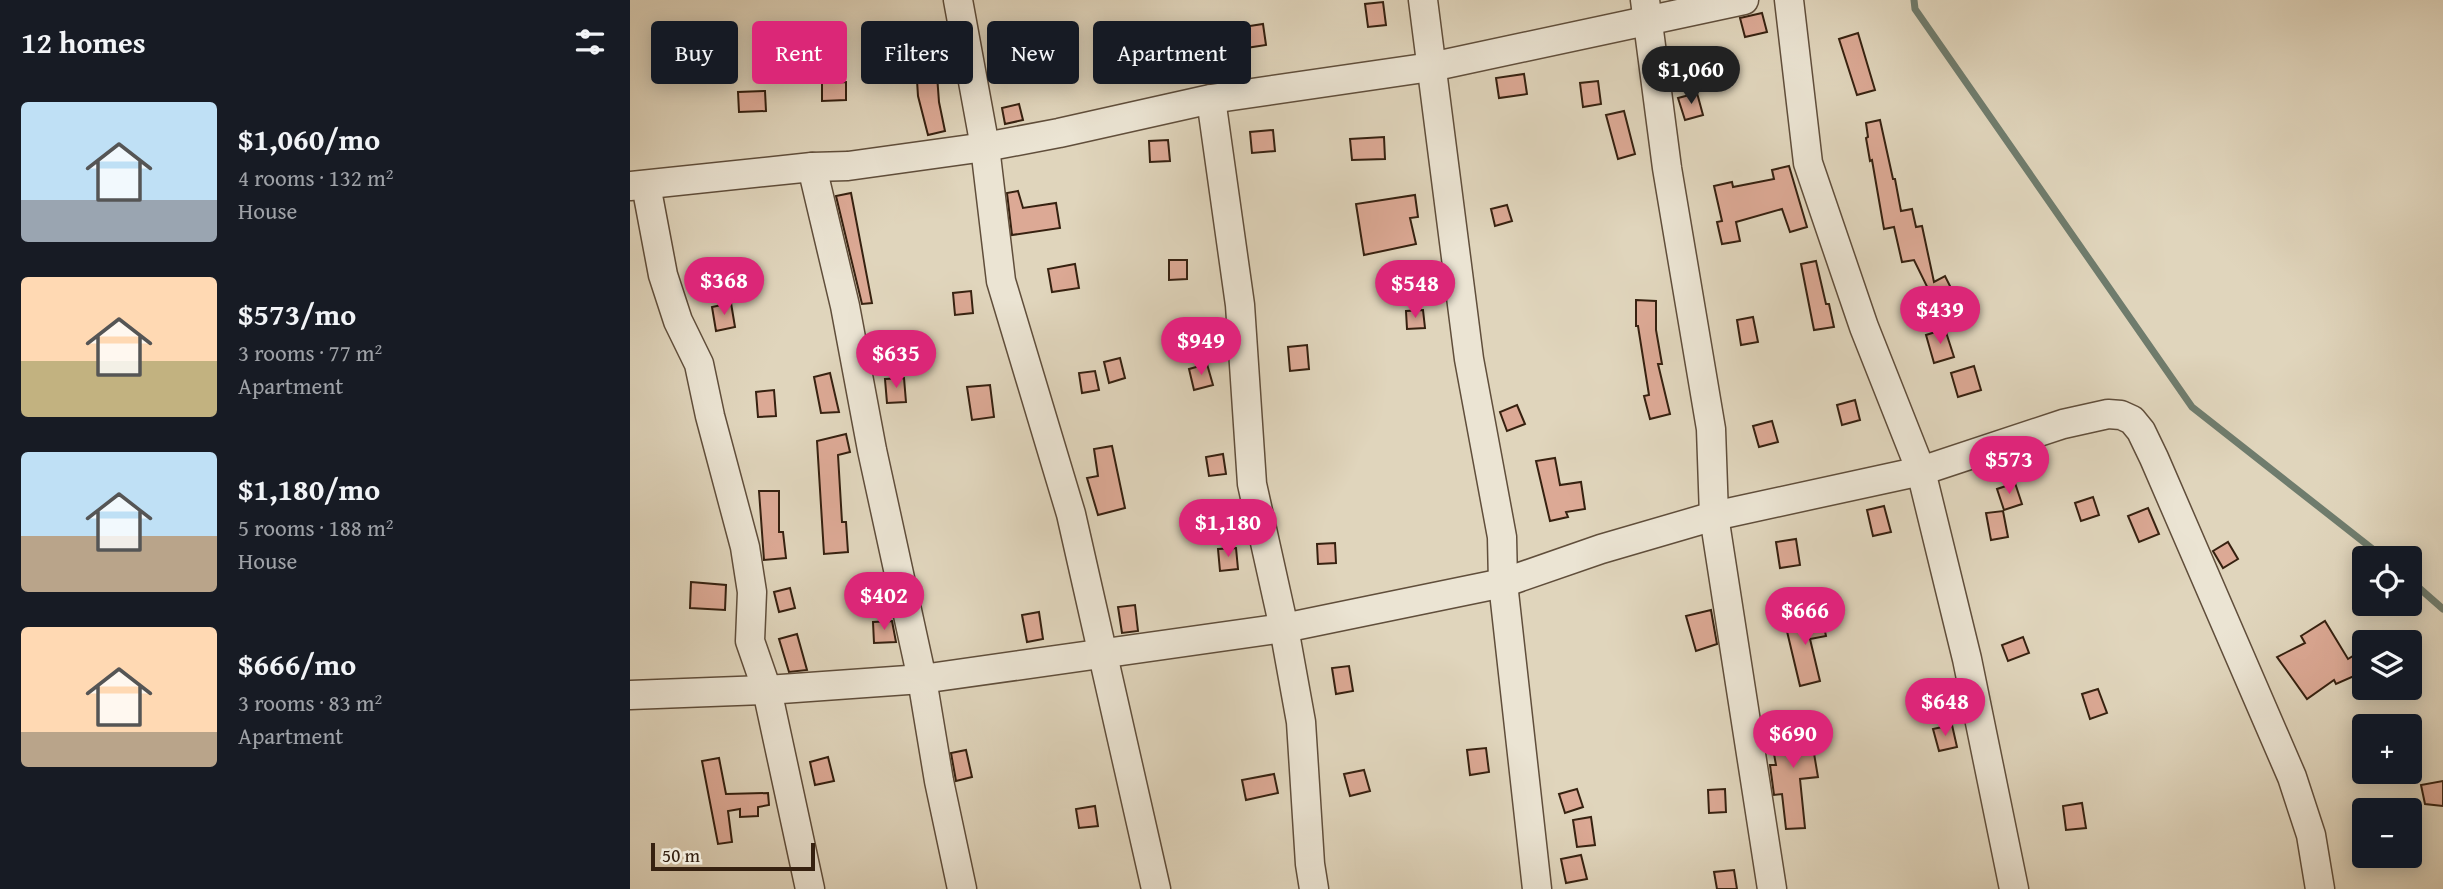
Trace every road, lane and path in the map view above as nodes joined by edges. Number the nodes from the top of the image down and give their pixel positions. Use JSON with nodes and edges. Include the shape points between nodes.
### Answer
{"nodes":[{"id":1,"x":958,"y":0,"type":"edge"},
{"id":2,"x":1423,"y":0,"type":"edge"},
{"id":3,"x":1744,"y":0,"type":"edge"},
{"id":4,"x":1789,"y":0,"type":"edge"},
{"id":5,"x":1647,"y":10,"type":"edge"},
{"id":6,"x":1431,"y":67,"type":"junction"},
{"id":7,"x":1210,"y":99,"type":"junction"},
{"id":8,"x":985,"y":147,"type":"junction"},
{"id":9,"x":812,"y":167,"type":"junction"},
{"id":10,"x":638,"y":186,"type":"edge"},
{"id":11,"x":1921,"y":471,"type":"junction"},
{"id":12,"x":1714,"y":516,"type":"junction"},
{"id":13,"x":1503,"y":583,"type":"junction"},
{"id":14,"x":1284,"y":628,"type":"junction"},
{"id":15,"x":1103,"y":653,"type":"junction"},
{"id":16,"x":922,"y":679,"type":"junction"},
{"id":17,"x":767,"y":690,"type":"junction"},
{"id":18,"x":630,"y":695,"type":"edge"},
{"id":19,"x":810,"y":889,"type":"edge"},
{"id":20,"x":962,"y":889,"type":"edge"},
{"id":21,"x":1156,"y":889,"type":"edge"},
{"id":22,"x":1314,"y":889,"type":"edge"},
{"id":23,"x":1537,"y":889,"type":"edge"},
{"id":24,"x":1772,"y":889,"type":"edge"},
{"id":25,"x":2014,"y":889,"type":"edge"},
{"id":26,"x":2320,"y":889,"type":"edge"}],
"edges":[{"from":1,"to":8,"type":"street"},
{"from":2,"to":6,"type":"street"},
{"from":3,"to":5,"type":"street"},
{"from":4,"to":11,"type":"street","via":[[1808,163],[1864,327]]},
{"from":5,"to":6,"type":"street"},
{"from":5,"to":12,"type":"street","via":[[1667,168],[1711,429]]},
{"from":6,"to":7,"type":"street"},
{"from":6,"to":13,"type":"street","via":[[1469,359],[1502,537]]},
{"from":7,"to":8,"type":"street"},
{"from":7,"to":14,"type":"street","via":[[1240,305],[1252,484]]},
{"from":8,"to":9,"type":"street"},
{"from":8,"to":15,"type":"street","via":[[1001,281],[1071,514]]},
{"from":9,"to":10,"type":"street"},
{"from":9,"to":16,"type":"street"},
{"from":10,"to":17,"type":"street","via":[[678,321],[699,364],[743,536],[752,592],[750,641]]},
{"from":11,"to":12,"type":"street"},
{"from":11,"to":25,"type":"street","via":[[1967,659]]},
{"from":11,"to":26,"type":"street","via":[[2063,424],[2108,414],[2132,420],[2166,486],[2292,777],[2311,835]]},
{"from":12,"to":13,"type":"street"},
{"from":12,"to":24,"type":"street"},
{"from":13,"to":14,"type":"street"},
{"from":13,"to":23,"type":"street"},
{"from":14,"to":15,"type":"street"},
{"from":14,"to":22,"type":"street","via":[[1301,722]]},
{"from":15,"to":16,"type":"street"},
{"from":15,"to":21,"type":"street"},
{"from":16,"to":17,"type":"street"},
{"from":16,"to":20,"type":"street"},
{"from":17,"to":18,"type":"street"},
{"from":17,"to":19,"type":"street"}]}
